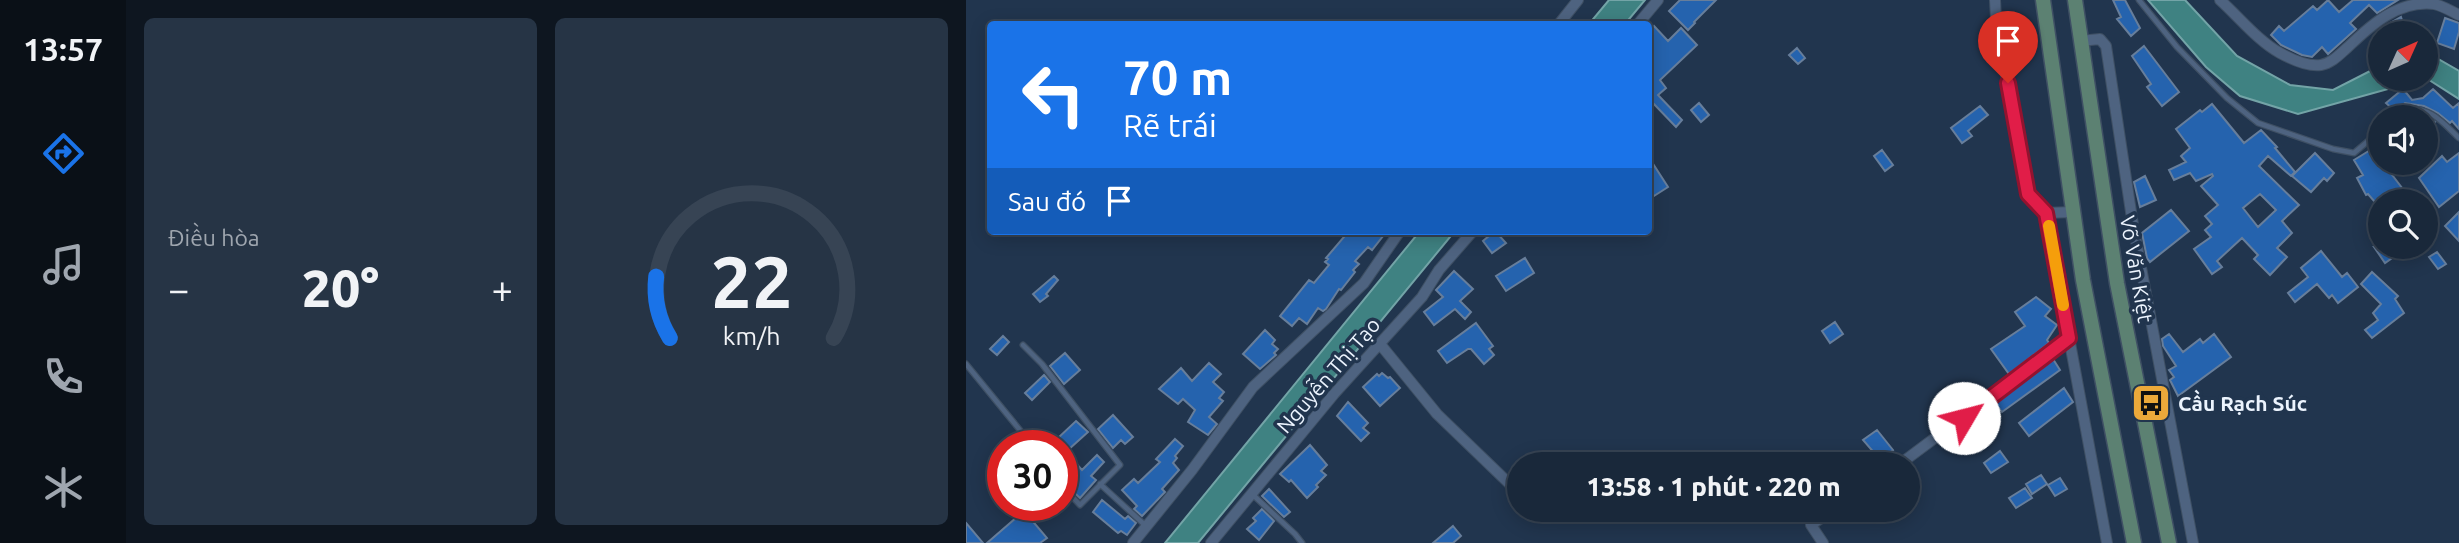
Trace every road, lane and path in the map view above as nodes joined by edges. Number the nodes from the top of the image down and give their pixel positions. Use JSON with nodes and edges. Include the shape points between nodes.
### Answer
{"nodes":[{"id":1,"x":1578,"y":0,"type":"edge"},
{"id":2,"x":1658,"y":0,"type":"edge"},
{"id":3,"x":1995,"y":0,"type":"edge"},
{"id":4,"x":2043,"y":0,"type":"edge"},
{"id":5,"x":2075,"y":0,"type":"edge"},
{"id":6,"x":2139,"y":0,"type":"edge"},
{"id":7,"x":2220,"y":0,"type":"edge"},
{"id":8,"x":2459,"y":15,"type":"edge"},
{"id":9,"x":1561,"y":21,"type":"edge"},
{"id":10,"x":1640,"y":21,"type":"edge"},
{"id":11,"x":2080,"y":35,"type":"junction"},
{"id":12,"x":2438,"y":117,"type":"edge"},
{"id":13,"x":2459,"y":138,"type":"edge"},
{"id":14,"x":2368,"y":141,"type":"edge"},
{"id":15,"x":2072,"y":212,"type":"junction"},
{"id":16,"x":2046,"y":213,"type":"junction"},
{"id":17,"x":1397,"y":235,"type":"edge"},
{"id":18,"x":1470,"y":235,"type":"edge"},
{"id":19,"x":2069,"y":338,"type":"junction"},
{"id":20,"x":1380,"y":344,"type":"junction"},
{"id":21,"x":1023,"y":345,"type":"dead end"},
{"id":22,"x":966,"y":364,"type":"edge"},
{"id":23,"x":1019,"y":430,"type":"edge"},
{"id":24,"x":1916,"y":452,"type":"edge"},
{"id":25,"x":1507,"y":481,"type":"edge"},
{"id":26,"x":1100,"y":484,"type":"junction"},
{"id":27,"x":1251,"y":494,"type":"junction"},
{"id":28,"x":1078,"y":503,"type":"edge"},
{"id":29,"x":1816,"y":522,"type":"edge"},
{"id":30,"x":1146,"y":527,"type":"junction"},
{"id":31,"x":1133,"y":543,"type":"edge"},
{"id":32,"x":1210,"y":543,"type":"edge"},
{"id":33,"x":1302,"y":543,"type":"edge"},
{"id":34,"x":1823,"y":543,"type":"edge"},
{"id":35,"x":2107,"y":543,"type":"edge"},
{"id":36,"x":2134,"y":543,"type":"edge"},
{"id":37,"x":2169,"y":543,"type":"edge"},
{"id":38,"x":2193,"y":543,"type":"edge"}],
"edges":[{"from":1,"to":9,"type":"street"},
{"from":2,"to":10,"type":"street"},
{"from":3,"to":16,"type":"street","via":[[2028,194]]},
{"from":4,"to":15,"type":"main road"},
{"from":5,"to":11,"type":"main road","name":"Võ Văn Kiệt"},
{"from":6,"to":14,"type":"lane","via":[[2177,47],[2258,123],[2354,153]]},
{"from":7,"to":8,"type":"street","via":[[2275,49],[2320,65],[2336,58],[2394,8],[2435,4]]},
{"from":11,"to":37,"type":"main road","name":"Võ Văn Kiệt","via":[[2117,283]]},
{"from":11,"to":38,"type":"street","via":[[2100,39],[2106,46],[2133,225]]},
{"from":12,"to":13,"type":"lane"},
{"from":15,"to":16,"type":"street"},
{"from":15,"to":36,"type":"main road"},
{"from":16,"to":19,"type":"street"},
{"from":17,"to":30,"type":"street","via":[[1364,283],[1253,387]]},
{"from":18,"to":20,"type":"street","name":"Nguyễn Thị Tạo"},
{"from":19,"to":24,"type":"street"},
{"from":19,"to":35,"type":"street"},
{"from":20,"to":25,"type":"street","via":[[1437,414]]},
{"from":20,"to":27,"type":"street","name":"Nguyễn Thị Tạo"},
{"from":21,"to":26,"type":"lane","via":[[1119,465]]},
{"from":22,"to":23,"type":"lane"},
{"from":26,"to":28,"type":"lane"},
{"from":26,"to":30,"type":"lane"},
{"from":27,"to":32,"type":"street","name":"Nguyễn Thị Tạo"},
{"from":27,"to":33,"type":"lane"},
{"from":29,"to":34,"type":"street","via":[[1811,526]]},
{"from":30,"to":31,"type":"street"}]}
